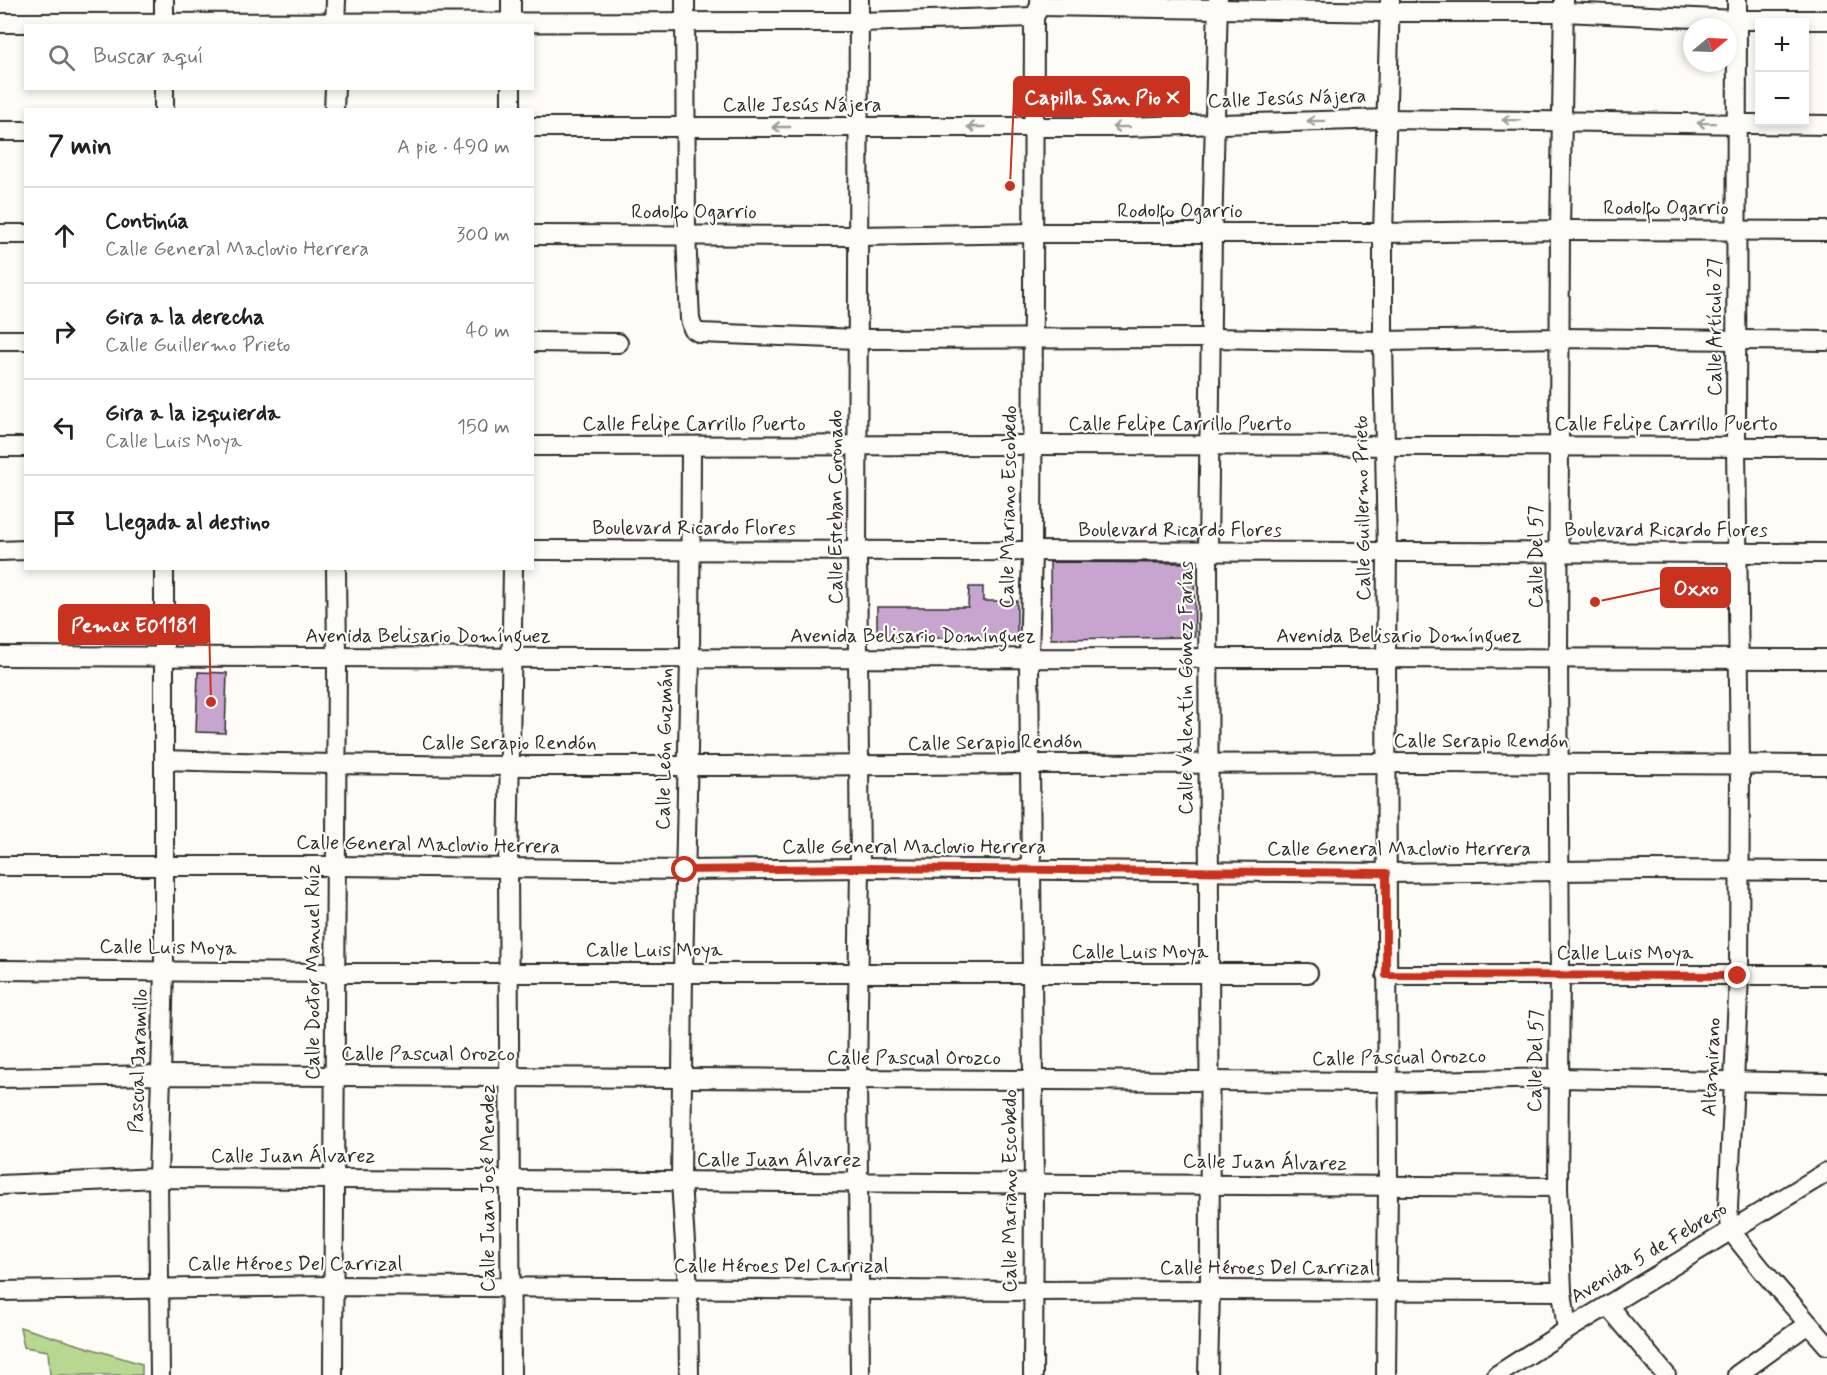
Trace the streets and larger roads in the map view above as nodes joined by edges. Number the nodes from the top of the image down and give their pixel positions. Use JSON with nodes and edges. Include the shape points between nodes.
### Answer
{"nodes":[{"id":1,"x":164,"y":0,"type":"edge"},
{"id":2,"x":336,"y":0,"type":"edge"},
{"id":3,"x":511,"y":0,"type":"edge"},
{"id":4,"x":685,"y":0,"type":"edge"},
{"id":5,"x":859,"y":0,"type":"edge"},
{"id":6,"x":1737,"y":0,"type":"edge"},
{"id":7,"x":1217,"y":4,"type":"edge"},
{"id":8,"x":1390,"y":6,"type":"edge"},
{"id":9,"x":1564,"y":6,"type":"edge"},
{"id":10,"x":1038,"y":8,"type":"edge"},
{"id":11,"x":1712,"y":18,"type":"edge"},
{"id":12,"x":1737,"y":18,"type":"edge"},
{"id":13,"x":1737,"y":20,"type":"joint"},
{"id":14,"x":1827,"y":20,"type":"edge"},
{"id":15,"x":685,"y":21,"type":"junction"},
{"id":16,"x":859,"y":22,"type":"junction"},
{"id":17,"x":0,"y":23,"type":"edge"},
{"id":18,"x":511,"y":23,"type":"edge"},
{"id":19,"x":82,"y":24,"type":"edge"},
{"id":20,"x":164,"y":24,"type":"edge"},
{"id":21,"x":335,"y":24,"type":"edge"},
{"id":22,"x":164,"y":90,"type":"edge"},
{"id":23,"x":335,"y":90,"type":"edge"},
{"id":24,"x":511,"y":90,"type":"edge"},
{"id":25,"x":164,"y":108,"type":"edge"},
{"id":26,"x":334,"y":108,"type":"edge"},
{"id":27,"x":511,"y":108,"type":"edge"},
{"id":28,"x":1388,"y":119,"type":"junction"},
{"id":29,"x":1562,"y":121,"type":"junction"},
{"id":30,"x":1214,"y":123,"type":"junction"},
{"id":31,"x":1738,"y":123,"type":"junction"},
{"id":32,"x":1827,"y":125,"type":"edge"},
{"id":33,"x":534,"y":127,"type":"edge"},
{"id":34,"x":686,"y":127,"type":"junction"},
{"id":35,"x":1034,"y":127,"type":"junction"},
{"id":36,"x":859,"y":128,"type":"junction"},
{"id":37,"x":0,"y":131,"type":"edge"},
{"id":38,"x":24,"y":131,"type":"edge"},
{"id":39,"x":1560,"y":230,"type":"junction"},
{"id":40,"x":1738,"y":230,"type":"junction"},
{"id":41,"x":1827,"y":231,"type":"edge"},
{"id":42,"x":1033,"y":233,"type":"junction"},
{"id":43,"x":1383,"y":233,"type":"junction"},
{"id":44,"x":0,"y":234,"type":"edge"},
{"id":45,"x":24,"y":234,"type":"edge"},
{"id":46,"x":1212,"y":234,"type":"junction"},
{"id":47,"x":534,"y":235,"type":"edge"},
{"id":48,"x":686,"y":235,"type":"junction"},
{"id":49,"x":858,"y":236,"type":"junction"},
{"id":50,"x":1210,"y":338,"type":"junction"},
{"id":51,"x":1561,"y":338,"type":"junction"},
{"id":52,"x":858,"y":339,"type":"junction"},
{"id":53,"x":0,"y":340,"type":"edge"},
{"id":54,"x":24,"y":340,"type":"edge"},
{"id":55,"x":1033,"y":340,"type":"junction"},
{"id":56,"x":1383,"y":341,"type":"junction"},
{"id":57,"x":1737,"y":341,"type":"junction"},
{"id":58,"x":1827,"y":341,"type":"edge"},
{"id":59,"x":534,"y":342,"type":"edge"},
{"id":60,"x":618,"y":343,"type":"dead end"},
{"id":61,"x":1032,"y":445,"type":"junction"},
{"id":62,"x":534,"y":446,"type":"edge"},
{"id":63,"x":858,"y":446,"type":"junction"},
{"id":64,"x":1385,"y":446,"type":"junction"},
{"id":65,"x":1559,"y":446,"type":"junction"},
{"id":66,"x":0,"y":447,"type":"edge"},
{"id":67,"x":24,"y":447,"type":"edge"},
{"id":68,"x":691,"y":447,"type":"junction"},
{"id":69,"x":1209,"y":447,"type":"junction"},
{"id":70,"x":1736,"y":447,"type":"junction"},
{"id":71,"x":1827,"y":447,"type":"edge"},
{"id":72,"x":24,"y":550,"type":"edge"},
{"id":73,"x":534,"y":550,"type":"edge"},
{"id":74,"x":0,"y":551,"type":"edge"},
{"id":75,"x":691,"y":551,"type":"junction"},
{"id":76,"x":857,"y":551,"type":"junction"},
{"id":77,"x":1208,"y":551,"type":"junction"},
{"id":78,"x":1387,"y":552,"type":"junction"},
{"id":79,"x":1559,"y":552,"type":"junction"},
{"id":80,"x":1032,"y":553,"type":"junction"},
{"id":81,"x":1737,"y":553,"type":"junction"},
{"id":82,"x":1827,"y":553,"type":"edge"},
{"id":83,"x":164,"y":570,"type":"edge"},
{"id":84,"x":336,"y":570,"type":"edge"},
{"id":85,"x":513,"y":570,"type":"edge"},
{"id":86,"x":0,"y":656,"type":"edge"},
{"id":87,"x":164,"y":657,"type":"junction"},
{"id":88,"x":1029,"y":657,"type":"junction"},
{"id":89,"x":511,"y":658,"type":"junction"},
{"id":90,"x":1558,"y":658,"type":"junction"},
{"id":91,"x":1739,"y":658,"type":"junction"},
{"id":92,"x":337,"y":659,"type":"junction"},
{"id":93,"x":690,"y":659,"type":"junction"},
{"id":94,"x":859,"y":659,"type":"junction"},
{"id":95,"x":1208,"y":659,"type":"junction"},
{"id":96,"x":1386,"y":659,"type":"junction"},
{"id":97,"x":1827,"y":659,"type":"edge"},
{"id":98,"x":164,"y":760,"type":"junction"},
{"id":99,"x":1559,"y":763,"type":"junction"},
{"id":100,"x":1029,"y":764,"type":"junction"},
{"id":101,"x":1209,"y":764,"type":"junction"},
{"id":102,"x":1387,"y":764,"type":"junction"},
{"id":103,"x":1740,"y":764,"type":"junction"},
{"id":104,"x":337,"y":765,"type":"junction"},
{"id":105,"x":508,"y":765,"type":"junction"},
{"id":106,"x":688,"y":765,"type":"junction"},
{"id":107,"x":1827,"y":765,"type":"edge"},
{"id":108,"x":859,"y":767,"type":"junction"},
{"id":109,"x":0,"y":866,"type":"edge"},
{"id":110,"x":164,"y":866,"type":"junction"},
{"id":111,"x":336,"y":866,"type":"junction"},
{"id":112,"x":508,"y":868,"type":"junction"},
{"id":113,"x":860,"y":868,"type":"junction"},
{"id":114,"x":685,"y":870,"type":"junction"},
{"id":115,"x":1032,"y":870,"type":"junction"},
{"id":116,"x":1209,"y":871,"type":"junction"},
{"id":117,"x":1558,"y":871,"type":"junction"},
{"id":118,"x":1739,"y":871,"type":"junction"},
{"id":119,"x":1827,"y":871,"type":"edge"},
{"id":120,"x":1386,"y":873,"type":"junction"},
{"id":121,"x":0,"y":970,"type":"edge"},
{"id":122,"x":164,"y":970,"type":"junction"},
{"id":123,"x":508,"y":972,"type":"junction"},
{"id":124,"x":683,"y":972,"type":"junction"},
{"id":125,"x":335,"y":973,"type":"junction"},
{"id":126,"x":1308,"y":973,"type":"dead end"},
{"id":127,"x":858,"y":974,"type":"junction"},
{"id":128,"x":1032,"y":974,"type":"junction"},
{"id":129,"x":1210,"y":975,"type":"junction"},
{"id":130,"x":1386,"y":975,"type":"junction"},
{"id":131,"x":1560,"y":975,"type":"junction"},
{"id":132,"x":1827,"y":975,"type":"edge"},
{"id":133,"x":1738,"y":976,"type":"junction"},
{"id":134,"x":161,"y":1075,"type":"junction"},
{"id":135,"x":334,"y":1077,"type":"junction"},
{"id":136,"x":510,"y":1077,"type":"junction"},
{"id":137,"x":682,"y":1077,"type":"junction"},
{"id":138,"x":0,"y":1078,"type":"edge"},
{"id":139,"x":1558,"y":1078,"type":"junction"},
{"id":140,"x":857,"y":1080,"type":"junction"},
{"id":141,"x":1032,"y":1080,"type":"junction"},
{"id":142,"x":1209,"y":1080,"type":"junction"},
{"id":143,"x":1734,"y":1080,"type":"junction"},
{"id":144,"x":1387,"y":1082,"type":"junction"},
{"id":145,"x":1827,"y":1083,"type":"edge"},
{"id":146,"x":1827,"y":1172,"type":"edge"},
{"id":147,"x":158,"y":1178,"type":"junction"},
{"id":148,"x":334,"y":1179,"type":"junction"},
{"id":149,"x":511,"y":1180,"type":"junction"},
{"id":150,"x":681,"y":1182,"type":"junction"},
{"id":151,"x":857,"y":1184,"type":"junction"},
{"id":152,"x":1209,"y":1184,"type":"junction"},
{"id":153,"x":0,"y":1185,"type":"edge"},
{"id":154,"x":1034,"y":1185,"type":"junction"},
{"id":155,"x":1388,"y":1187,"type":"junction"},
{"id":156,"x":1558,"y":1187,"type":"junction"},
{"id":157,"x":1730,"y":1230,"type":"junction"},
{"id":158,"x":333,"y":1286,"type":"junction"},
{"id":159,"x":512,"y":1286,"type":"junction"},
{"id":160,"x":158,"y":1288,"type":"junction"},
{"id":161,"x":688,"y":1289,"type":"junction"},
{"id":162,"x":858,"y":1289,"type":"junction"},
{"id":163,"x":1210,"y":1290,"type":"junction"},
{"id":164,"x":0,"y":1291,"type":"edge"},
{"id":165,"x":1388,"y":1291,"type":"junction"},
{"id":166,"x":1562,"y":1291,"type":"junction"},
{"id":167,"x":1034,"y":1292,"type":"junction"},
{"id":168,"x":1608,"y":1306,"type":"junction"},
{"id":169,"x":1808,"y":1323,"type":"junction"},
{"id":170,"x":1567,"y":1330,"type":"junction"},
{"id":171,"x":1827,"y":1345,"type":"edge"},
{"id":172,"x":160,"y":1375,"type":"edge"},
{"id":173,"x":333,"y":1375,"type":"edge"},
{"id":174,"x":512,"y":1375,"type":"edge"},
{"id":175,"x":689,"y":1375,"type":"edge"},
{"id":176,"x":860,"y":1375,"type":"edge"},
{"id":177,"x":1033,"y":1375,"type":"edge"},
{"id":178,"x":1208,"y":1375,"type":"edge"},
{"id":179,"x":1386,"y":1375,"type":"edge"},
{"id":180,"x":1497,"y":1375,"type":"edge"},
{"id":181,"x":1666,"y":1375,"type":"edge"},
{"id":182,"x":1737,"y":1375,"type":"edge"}],
"edges":[{"from":1,"to":20,"type":"street"},
{"from":2,"to":21,"type":"street"},
{"from":3,"to":18,"type":"street"},
{"from":4,"to":15,"type":"street"},
{"from":5,"to":16,"type":"street","name":"Calle Esteban Coronado"},
{"from":6,"to":12,"type":"street","name":"Calle Artículo 27"},
{"from":7,"to":8,"type":"street"},
{"from":7,"to":10,"type":"street"},
{"from":7,"to":30,"type":"street","name":"Calle Valentín Gómez Farías"},
{"from":8,"to":9,"type":"street"},
{"from":8,"to":28,"type":"street","name":"Calle Guillermo Prieto"},
{"from":9,"to":11,"type":"street"},
{"from":9,"to":29,"type":"street","name":"Calle Del 57"},
{"from":10,"to":16,"type":"street"},
{"from":10,"to":35,"type":"street","name":"Calle Mariano Escobedo"},
{"from":13,"to":14,"type":"street"},
{"from":13,"to":31,"type":"street","name":"Calle Artículo 27"},
{"from":15,"to":16,"type":"street"},
{"from":15,"to":18,"type":"street"},
{"from":15,"to":34,"type":"street"},
{"from":16,"to":36,"type":"street","name":"Calle Esteban Coronado"},
{"from":17,"to":19,"type":"street"},
{"from":18,"to":21,"type":"street"},
{"from":22,"to":25,"type":"street"},
{"from":23,"to":26,"type":"street"},
{"from":24,"to":27,"type":"street"},
{"from":29,"to":28,"type":"street","name":"Calle Jesús Nájera","one_way":true},
{"from":28,"to":30,"type":"street","name":"Calle Jesús Nájera","one_way":true},
{"from":28,"to":43,"type":"street","name":"Calle Guillermo Prieto"},
{"from":31,"to":29,"type":"street","name":"Calle Jesús Nájera","one_way":true},
{"from":29,"to":39,"type":"street","name":"Calle Del 57"},
{"from":30,"to":35,"type":"street","name":"Calle Jesús Nájera","one_way":true},
{"from":30,"to":46,"type":"street","name":"Calle Valentín Gómez Farías"},
{"from":31,"to":32,"type":"street","name":"Calle Jesús Nájera"},
{"from":31,"to":40,"type":"street","name":"Calle Artículo 27"},
{"from":33,"to":34,"type":"street","name":"Calle Jesús Nájera"},
{"from":36,"to":34,"type":"street","name":"Calle Jesús Nájera","one_way":true},
{"from":34,"to":48,"type":"street"},
{"from":35,"to":36,"type":"street","name":"Calle Jesús Nájera","one_way":true},
{"from":35,"to":42,"type":"street","name":"Calle Mariano Escobedo"},
{"from":36,"to":49,"type":"street","name":"Calle Esteban Coronado"},
{"from":37,"to":38,"type":"street"},
{"from":39,"to":40,"type":"street","name":"Rodolfo Ogarrio"},
{"from":39,"to":43,"type":"street","name":"Rodolfo Ogarrio"},
{"from":39,"to":51,"type":"street","name":"Calle Del 57"},
{"from":40,"to":41,"type":"street","name":"Rodolfo Ogarrio"},
{"from":40,"to":57,"type":"street","name":"Calle Artículo 27"},
{"from":42,"to":46,"type":"street","name":"Rodolfo Ogarrio"},
{"from":42,"to":49,"type":"street","name":"Rodolfo Ogarrio"},
{"from":42,"to":55,"type":"street","name":"Calle Mariano Escobedo"},
{"from":43,"to":46,"type":"street","name":"Rodolfo Ogarrio"},
{"from":43,"to":56,"type":"street","name":"Calle Guillermo Prieto"},
{"from":44,"to":45,"type":"street"},
{"from":46,"to":50,"type":"street","name":"Calle Valentín Gómez Farías"},
{"from":47,"to":48,"type":"street","name":"Rodolfo Ogarrio"},
{"from":48,"to":49,"type":"street","name":"Rodolfo Ogarrio"},
{"from":48,"to":52,"type":"street","via":[[693,329],[700,333]]},
{"from":49,"to":52,"type":"street","name":"Calle Esteban Coronado"},
{"from":50,"to":55,"type":"street"},
{"from":50,"to":56,"type":"street"},
{"from":50,"to":69,"type":"street","name":"Calle Valentín Gómez Farías"},
{"from":51,"to":56,"type":"street"},
{"from":51,"to":57,"type":"street"},
{"from":51,"to":65,"type":"street","name":"Calle Del 57"},
{"from":52,"to":55,"type":"street"},
{"from":52,"to":63,"type":"street","name":"Calle Esteban Coronado"},
{"from":53,"to":54,"type":"street"},
{"from":55,"to":61,"type":"street","name":"Calle Mariano Escobedo"},
{"from":56,"to":64,"type":"street","name":"Calle Guillermo Prieto"},
{"from":57,"to":58,"type":"street"},
{"from":57,"to":70,"type":"street","name":"Calle Artículo 27"},
{"from":59,"to":60,"type":"street"},
{"from":61,"to":63,"type":"street","name":"Calle Felipe Carrillo Puerto"},
{"from":61,"to":69,"type":"street","name":"Calle Felipe Carrillo Puerto"},
{"from":61,"to":80,"type":"street","name":"Calle Mariano Escobedo"},
{"from":62,"to":68,"type":"street","name":"Calle Felipe Carrillo Puerto"},
{"from":63,"to":68,"type":"street","name":"Calle Felipe Carrillo Puerto"},
{"from":63,"to":76,"type":"street","name":"Calle Esteban Coronado"},
{"from":64,"to":65,"type":"street","name":"Calle Felipe Carrillo Puerto"},
{"from":64,"to":69,"type":"street","name":"Calle Felipe Carrillo Puerto"},
{"from":64,"to":78,"type":"street","name":"Calle Guillermo Prieto"},
{"from":65,"to":70,"type":"street","name":"Calle Felipe Carrillo Puerto"},
{"from":65,"to":79,"type":"street","name":"Calle Del 57"},
{"from":66,"to":67,"type":"street"},
{"from":68,"to":75,"type":"street","name":"Calle León Guzmán"},
{"from":69,"to":77,"type":"street","name":"Calle Valentín Gómez Farías"},
{"from":70,"to":71,"type":"street","name":"Calle Felipe Carrillo Puerto"},
{"from":70,"to":81,"type":"street","name":"Calle Artículo 27"},
{"from":72,"to":74,"type":"street"},
{"from":73,"to":75,"type":"street","name":"Boulevard Ricardo Flores"},
{"from":75,"to":76,"type":"street","name":"Boulevard Ricardo Flores"},
{"from":75,"to":93,"type":"street","name":"Calle León Guzmán"},
{"from":76,"to":80,"type":"street","name":"Boulevard Ricardo Flores"},
{"from":76,"to":94,"type":"street","name":"Calle Esteban Coronado"},
{"from":77,"to":78,"type":"street","name":"Boulevard Ricardo Flores"},
{"from":77,"to":80,"type":"street","name":"Boulevard Ricardo Flores"},
{"from":77,"to":95,"type":"street","name":"Calle Valentín Gómez Farías"},
{"from":78,"to":79,"type":"street","name":"Boulevard Ricardo Flores"},
{"from":78,"to":96,"type":"street","name":"Calle Guillermo Prieto"},
{"from":79,"to":81,"type":"street","name":"Boulevard Ricardo Flores"},
{"from":79,"to":90,"type":"street","name":"Calle Del 57"},
{"from":80,"to":88,"type":"street","name":"Calle Mariano Escobedo"},
{"from":81,"to":82,"type":"street","name":"Boulevard Ricardo Flores"},
{"from":81,"to":91,"type":"street","name":"Calle Artículo 27"},
{"from":83,"to":87,"type":"street","name":"Pascual Jaramillo"},
{"from":84,"to":92,"type":"street","name":"Calle Doctor Manuel Ruíz"},
{"from":85,"to":89,"type":"street","name":"Calle Juan José Mendez"},
{"from":86,"to":87,"type":"street","name":"Avenida Belisario Domínguez"},
{"from":87,"to":92,"type":"street","name":"Avenida Belisario Domínguez"},
{"from":87,"to":98,"type":"street","name":"Pascual Jaramillo"},
{"from":88,"to":94,"type":"street","name":"Avenida Belisario Domínguez"},
{"from":88,"to":95,"type":"street","name":"Avenida Belisario Domínguez"},
{"from":88,"to":100,"type":"street","name":"Calle Mariano Escobedo"},
{"from":89,"to":92,"type":"street","name":"Avenida Belisario Domínguez"},
{"from":89,"to":93,"type":"street","name":"Avenida Belisario Domínguez"},
{"from":89,"to":105,"type":"street","name":"Calle Juan José Mendez"},
{"from":90,"to":91,"type":"street","name":"Avenida Belisario Domínguez"},
{"from":90,"to":96,"type":"street","name":"Avenida Belisario Domínguez"},
{"from":90,"to":99,"type":"street","name":"Calle Del 57"},
{"from":91,"to":97,"type":"street","name":"Avenida Belisario Domínguez"},
{"from":91,"to":103,"type":"street","name":"Calle Artículo 27"},
{"from":92,"to":104,"type":"street","name":"Calle Doctor Manuel Ruíz"},
{"from":93,"to":94,"type":"street","name":"Avenida Belisario Domínguez"},
{"from":93,"to":106,"type":"street","name":"Calle León Guzmán"},
{"from":94,"to":108,"type":"street","name":"Calle Esteban Coronado"},
{"from":95,"to":96,"type":"street","name":"Avenida Belisario Domínguez"},
{"from":95,"to":101,"type":"street","name":"Calle Valentín Gómez Farías"},
{"from":96,"to":102,"type":"street","name":"Calle Guillermo Prieto"},
{"from":98,"to":104,"type":"street","name":"Calle Serapio Rendón"},
{"from":98,"to":110,"type":"street","name":"Pascual Jaramillo"},
{"from":99,"to":102,"type":"street","name":"Calle Serapio Rendón"},
{"from":99,"to":103,"type":"street","name":"Calle Serapio Rendón"},
{"from":99,"to":117,"type":"street","name":"Calle Del 57"},
{"from":100,"to":101,"type":"street","name":"Calle Serapio Rendón"},
{"from":100,"to":108,"type":"street","name":"Calle Serapio Rendón"},
{"from":100,"to":115,"type":"street","name":"Calle Mariano Escobedo"},
{"from":101,"to":102,"type":"street","name":"Calle Serapio Rendón"},
{"from":101,"to":116,"type":"street","name":"Calle Valentín Gómez Farías"},
{"from":102,"to":120,"type":"street","name":"Calle Guillermo Prieto"},
{"from":103,"to":107,"type":"street","name":"Calle Serapio Rendón"},
{"from":103,"to":118,"type":"street","name":"Calle Artículo 27"},
{"from":104,"to":105,"type":"street","name":"Calle Serapio Rendón"},
{"from":104,"to":111,"type":"street","name":"Calle Doctor Manuel Ruíz"},
{"from":105,"to":106,"type":"street","name":"Calle Serapio Rendón"},
{"from":105,"to":112,"type":"street","name":"Calle Juan José Mendez"},
{"from":106,"to":108,"type":"street","name":"Calle Serapio Rendón"},
{"from":106,"to":114,"type":"street","name":"Calle León Guzmán"},
{"from":108,"to":113,"type":"street","name":"Calle Esteban Coronado"},
{"from":109,"to":110,"type":"street","name":"Calle General Maclovio Herrera"},
{"from":110,"to":111,"type":"street","name":"Calle General Maclovio Herrera"},
{"from":110,"to":122,"type":"street","name":"Pascual Jaramillo"},
{"from":111,"to":112,"type":"street","name":"Calle General Maclovio Herrera"},
{"from":111,"to":125,"type":"street","name":"Calle Doctor Manuel Ruíz"},
{"from":112,"to":114,"type":"street","name":"Calle General Maclovio Herrera"},
{"from":112,"to":123,"type":"street","name":"Calle Juan José Mendez"},
{"from":113,"to":114,"type":"street","name":"Calle General Maclovio Herrera"},
{"from":113,"to":115,"type":"street","name":"Calle General Maclovio Herrera"},
{"from":113,"to":127,"type":"street","name":"Calle Esteban Coronado"},
{"from":114,"to":124,"type":"street","name":"Calle León Guzmán"},
{"from":115,"to":116,"type":"street","name":"Calle General Maclovio Herrera"},
{"from":115,"to":128,"type":"street","name":"Calle Mariano Escobedo"},
{"from":116,"to":120,"type":"street","name":"Calle General Maclovio Herrera"},
{"from":116,"to":129,"type":"street","name":"Calle Valentín Gómez Farías"},
{"from":117,"to":118,"type":"street","name":"Calle General Maclovio Herrera"},
{"from":117,"to":120,"type":"street","name":"Calle General Maclovio Herrera"},
{"from":117,"to":131,"type":"street","name":"Calle Del 57"},
{"from":118,"to":119,"type":"street","name":"Calle General Maclovio Herrera"},
{"from":118,"to":133,"type":"street","name":"Altamirano"},
{"from":120,"to":130,"type":"street","name":"Calle Guillermo Prieto"},
{"from":121,"to":122,"type":"street","name":"Calle Luis Moya"},
{"from":122,"to":125,"type":"street","name":"Calle Luis Moya"},
{"from":122,"to":134,"type":"street","name":"Pascual Jaramillo"},
{"from":123,"to":124,"type":"street","name":"Calle Luis Moya"},
{"from":123,"to":125,"type":"street","name":"Calle Luis Moya"},
{"from":123,"to":136,"type":"street","name":"Calle Juan José Mendez"},
{"from":124,"to":127,"type":"street","name":"Calle Luis Moya"},
{"from":124,"to":137,"type":"street","name":"Calle León Guzmán"},
{"from":125,"to":135,"type":"street","name":"Calle Doctor Manuel Ruíz"},
{"from":126,"to":129,"type":"street","name":"Calle Luis Moya"},
{"from":127,"to":128,"type":"street","name":"Calle Luis Moya"},
{"from":127,"to":140,"type":"street","name":"Calle Esteban Coronado"},
{"from":128,"to":129,"type":"street","name":"Calle Luis Moya"},
{"from":128,"to":141,"type":"street","name":"Calle Mariano Escobedo"},
{"from":129,"to":142,"type":"street","name":"Calle Valentín Gómez Farías"},
{"from":130,"to":131,"type":"street","name":"Calle Luis Moya"},
{"from":130,"to":144,"type":"street","name":"Calle Guillermo Prieto"},
{"from":131,"to":133,"type":"street","name":"Calle Luis Moya"},
{"from":131,"to":139,"type":"street","name":"Calle Del 57"},
{"from":132,"to":133,"type":"street","name":"Calle Luis Moya"},
{"from":133,"to":143,"type":"street","name":"Altamirano"},
{"from":134,"to":135,"type":"street","name":"Calle Pascual Orozco"},
{"from":134,"to":138,"type":"street","name":"Calle Pascual Orozco"},
{"from":134,"to":147,"type":"street","name":"Pascual Jaramillo"},
{"from":135,"to":136,"type":"street","name":"Calle Pascual Orozco"},
{"from":135,"to":148,"type":"street","name":"Calle Doctor Manuel Ruíz"},
{"from":136,"to":137,"type":"street","name":"Calle Pascual Orozco"},
{"from":136,"to":149,"type":"street","name":"Calle Juan José Mendez"},
{"from":137,"to":140,"type":"street","name":"Calle Pascual Orozco"},
{"from":137,"to":150,"type":"street","name":"Calle León Guzmán"},
{"from":139,"to":143,"type":"street","name":"Calle Pascual Orozco"},
{"from":139,"to":144,"type":"street","name":"Calle Pascual Orozco"},
{"from":139,"to":156,"type":"street","name":"Calle Del 57"},
{"from":140,"to":141,"type":"street","name":"Calle Pascual Orozco"},
{"from":140,"to":151,"type":"street","name":"Calle Esteban Coronado"},
{"from":141,"to":142,"type":"street","name":"Calle Pascual Orozco"},
{"from":141,"to":154,"type":"street","name":"Calle Mariano Escobedo"},
{"from":142,"to":144,"type":"street","name":"Calle Pascual Orozco"},
{"from":142,"to":152,"type":"street","name":"Calle Valentín Gómez Farías"},
{"from":143,"to":145,"type":"street","name":"Calle Pascual Orozco"},
{"from":143,"to":157,"type":"street","name":"Altamirano","via":[[1728,1182]]},
{"from":144,"to":155,"type":"street","name":"Calle Guillermo Prieto"},
{"from":146,"to":157,"type":"street","name":"Avenida 5 de Febrero"},
{"from":147,"to":148,"type":"street","name":"Calle Juan Álvarez"},
{"from":147,"to":153,"type":"street","name":"Calle Juan Álvarez"},
{"from":147,"to":160,"type":"street","name":"Pascual Jaramillo"},
{"from":148,"to":149,"type":"street","name":"Calle Juan Álvarez"},
{"from":148,"to":158,"type":"street","name":"Calle Doctor Manuel Ruíz"},
{"from":149,"to":150,"type":"street","name":"Calle Juan Álvarez"},
{"from":149,"to":159,"type":"street","name":"Calle Juan José Mendez"},
{"from":150,"to":151,"type":"street","name":"Calle Juan Álvarez"},
{"from":150,"to":161,"type":"street","name":"Calle León Guzmán"},
{"from":151,"to":154,"type":"street","name":"Calle Juan Álvarez"},
{"from":151,"to":162,"type":"street","name":"Calle Esteban Coronado"},
{"from":152,"to":154,"type":"street","name":"Calle Juan Álvarez"},
{"from":152,"to":155,"type":"street","name":"Calle Juan Álvarez"},
{"from":152,"to":163,"type":"street","name":"Calle Valentín Gómez Farías"},
{"from":154,"to":167,"type":"street","name":"Calle Mariano Escobedo"},
{"from":155,"to":156,"type":"street","name":"Calle Juan Álvarez"},
{"from":155,"to":165,"type":"street","name":"Calle Guillermo Prieto"},
{"from":156,"to":166,"type":"street","name":"Calle Del 57"},
{"from":157,"to":168,"type":"street","name":"Avenida 5 de Febrero"},
{"from":157,"to":169,"type":"street"},
{"from":158,"to":159,"type":"street","name":"Calle Héroes Del Carrizal"},
{"from":158,"to":160,"type":"street","name":"Calle Héroes Del Carrizal"},
{"from":158,"to":173,"type":"street","name":"Calle Doctor Manuel Ruíz"},
{"from":159,"to":161,"type":"street","name":"Calle Héroes Del Carrizal"},
{"from":159,"to":174,"type":"street","name":"Calle Juan José Mendez"},
{"from":160,"to":164,"type":"street","name":"Calle Héroes Del Carrizal"},
{"from":160,"to":172,"type":"street","name":"Pascual Jaramillo"},
{"from":161,"to":162,"type":"street","name":"Calle Héroes Del Carrizal"},
{"from":161,"to":175,"type":"street","name":"Calle León Guzmán"},
{"from":162,"to":167,"type":"street","name":"Calle Héroes Del Carrizal"},
{"from":162,"to":176,"type":"street","name":"Calle Esteban Coronado"},
{"from":163,"to":165,"type":"street","name":"Calle Héroes Del Carrizal"},
{"from":163,"to":167,"type":"street","name":"Calle Héroes Del Carrizal"},
{"from":163,"to":178,"type":"street","name":"Calle Valentín Gómez Farías"},
{"from":165,"to":166,"type":"street","name":"Calle Héroes Del Carrizal"},
{"from":165,"to":179,"type":"street","name":"Calle Guillermo Prieto"},
{"from":166,"to":170,"type":"street","name":"Calle Del 57"},
{"from":167,"to":177,"type":"street","name":"Calle Mariano Escobedo"},
{"from":168,"to":170,"type":"street","name":"Avenida 5 de Febrero"},
{"from":168,"to":181,"type":"street"},
{"from":169,"to":171,"type":"street"},
{"from":169,"to":182,"type":"street"},
{"from":170,"to":180,"type":"street","name":"Avenida 5 de Febrero"}]}
